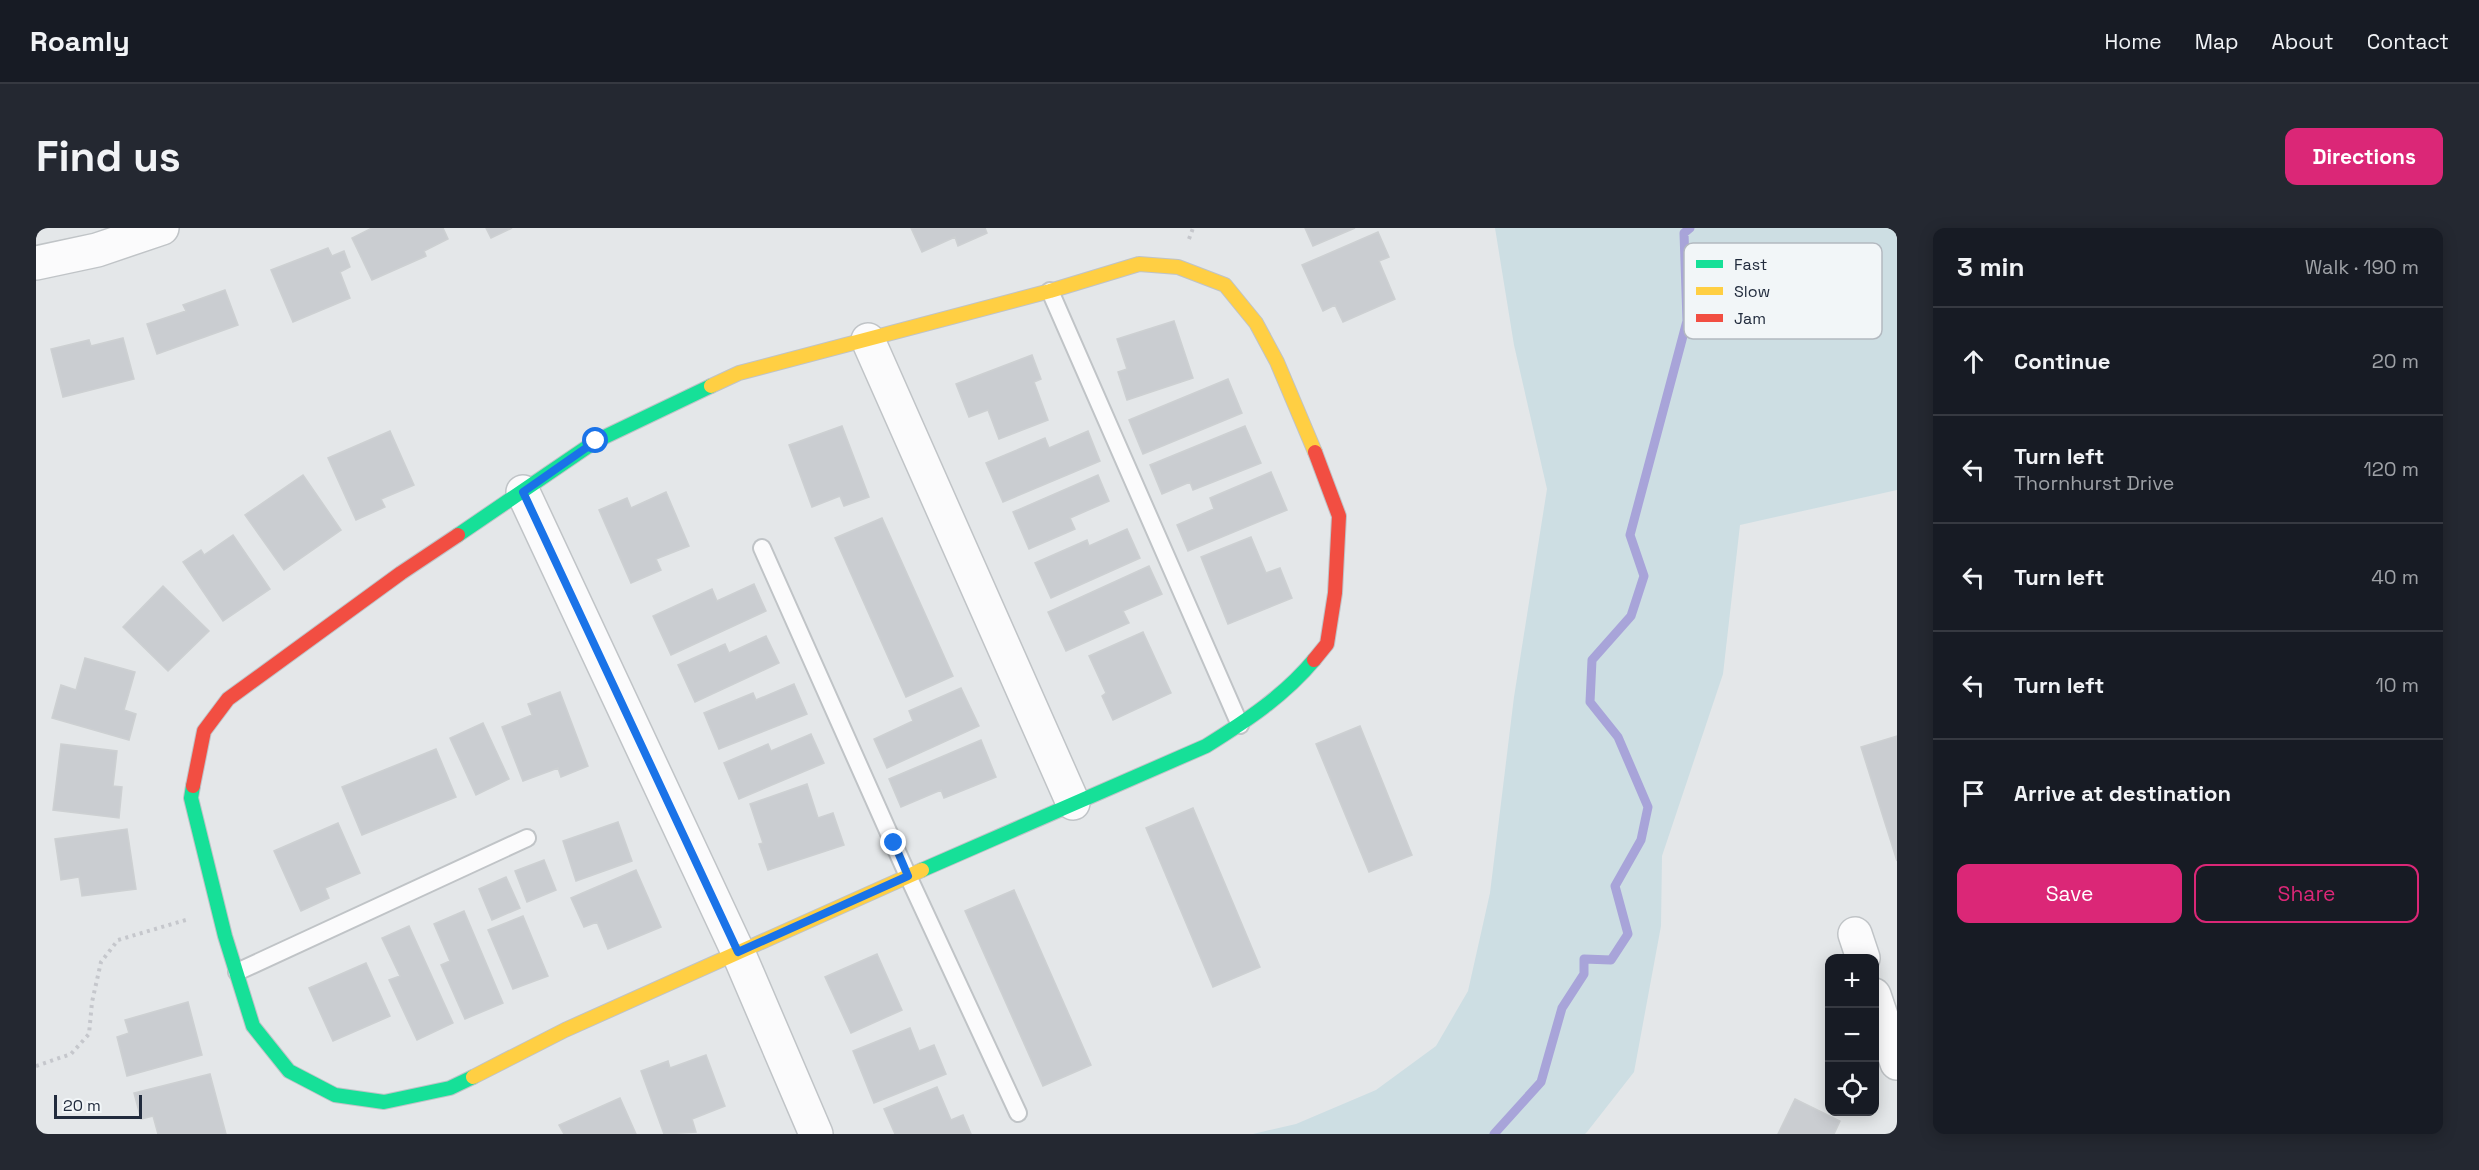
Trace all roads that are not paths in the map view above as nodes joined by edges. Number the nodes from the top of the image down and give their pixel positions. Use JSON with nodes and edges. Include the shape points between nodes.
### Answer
{"nodes":[{"id":1,"x":162,"y":228,"type":"edge"},
{"id":2,"x":36,"y":263,"type":"edge"},
{"id":3,"x":1050,"y":291,"type":"junction"},
{"id":4,"x":868,"y":340,"type":"junction"},
{"id":5,"x":523,"y":492,"type":"junction"},
{"id":6,"x":762,"y":548,"type":"dead end"},
{"id":7,"x":1240,"y":724,"type":"junction"},
{"id":8,"x":1073,"y":803,"type":"junction"},
{"id":9,"x":527,"y":838,"type":"dead end"},
{"id":10,"x":908,"y":876,"type":"junction"},
{"id":11,"x":738,"y":952,"type":"junction"},
{"id":12,"x":237,"y":972,"type":"junction"},
{"id":13,"x":1879,"y":1007,"type":"edge"},
{"id":14,"x":1897,"y":1063,"type":"edge"},
{"id":15,"x":1018,"y":1113,"type":"dead end"},
{"id":16,"x":816,"y":1134,"type":"edge"}],
"edges":[{"from":1,"to":2,"type":"street","via":[[97,250]]},
{"from":3,"to":4,"type":"street"},
{"from":3,"to":7,"type":"lane"},
{"from":3,"to":7,"type":"street","via":[[1139,264],[1178,267],[1225,285],[1256,323],[1281,372],[1340,516],[1335,593],[1327,644],[1294,684]]},
{"from":4,"to":5,"type":"street","via":[[739,373],[596,441]]},
{"from":4,"to":8,"type":"street"},
{"from":5,"to":11,"type":"street"},
{"from":5,"to":12,"type":"street","via":[[282,658],[228,699],[204,731],[191,798]]},
{"from":6,"to":10,"type":"lane"},
{"from":7,"to":8,"type":"street","via":[[1206,746]]},
{"from":8,"to":10,"type":"street"},
{"from":9,"to":12,"type":"lane"},
{"from":10,"to":11,"type":"street"},
{"from":10,"to":15,"type":"lane"},
{"from":11,"to":12,"type":"street","via":[[565,1030],[450,1088],[384,1102],[335,1095],[289,1071],[253,1026]]},
{"from":11,"to":16,"type":"street"},
{"from":13,"to":14,"type":"street"}]}
